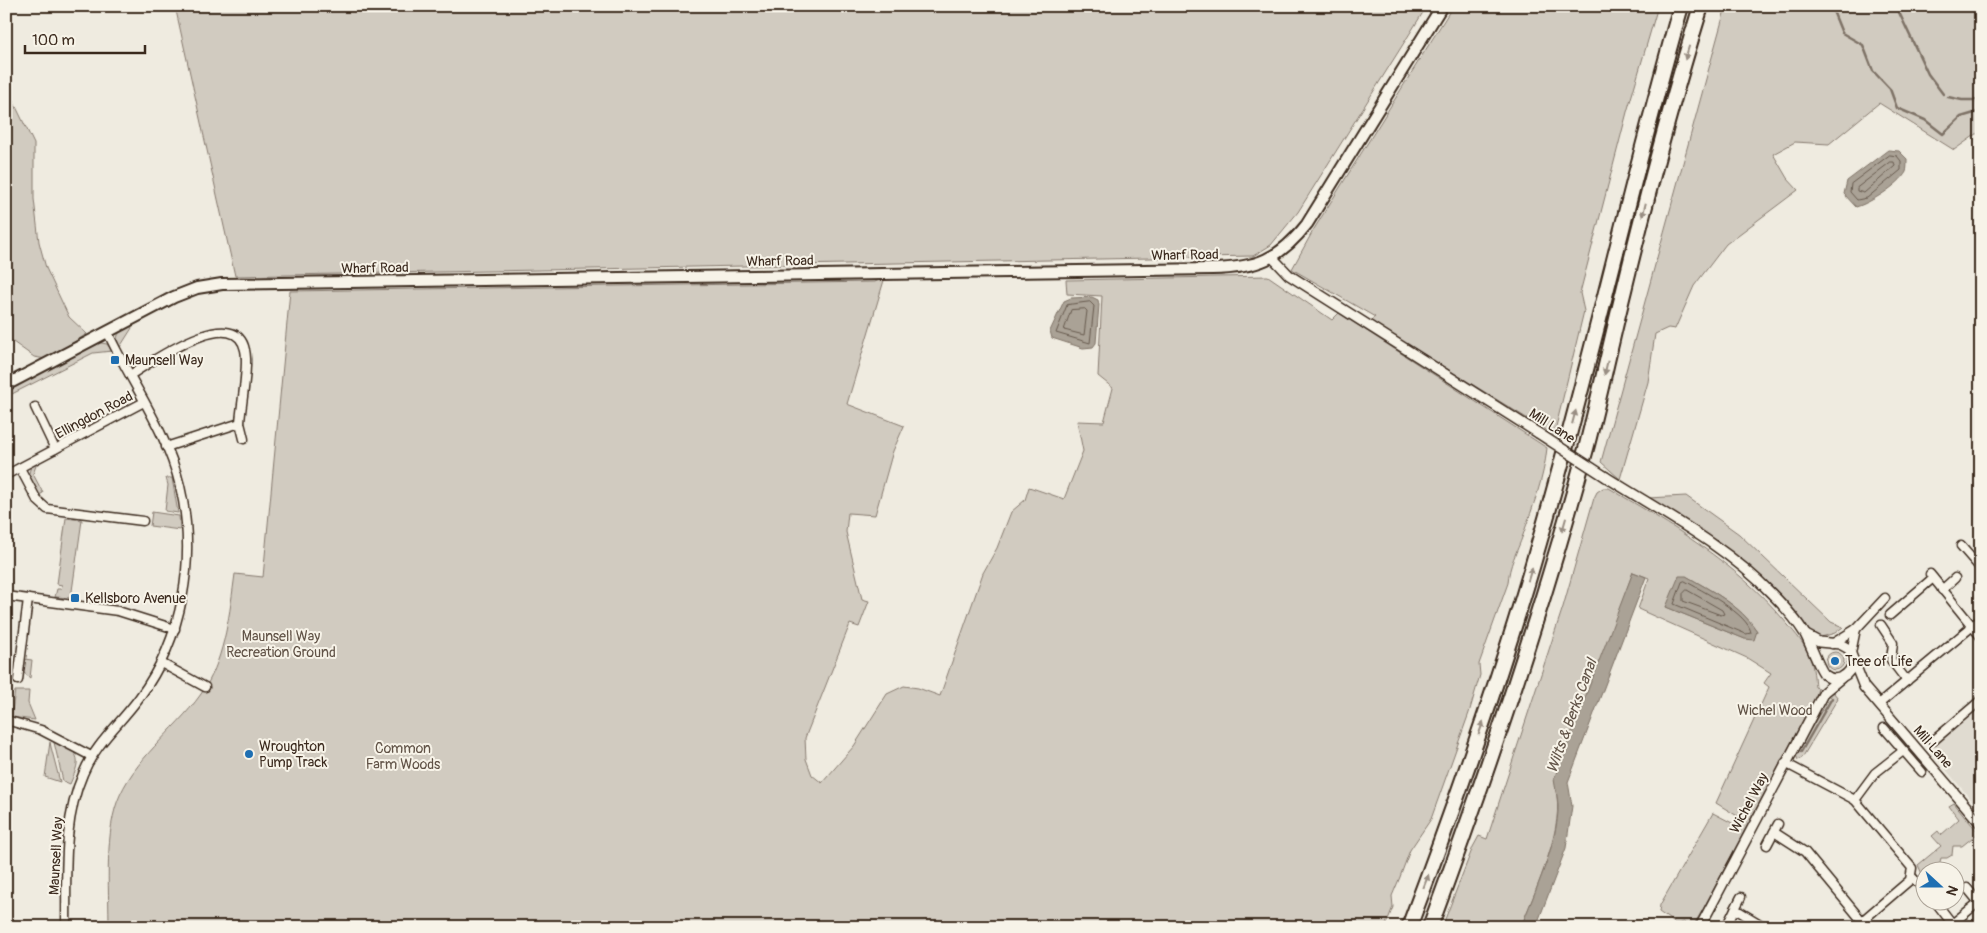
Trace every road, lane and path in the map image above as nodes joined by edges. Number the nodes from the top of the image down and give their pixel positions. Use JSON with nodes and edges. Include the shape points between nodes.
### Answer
{"nodes":[{"id":1,"x":1442,"y":6,"type":"edge"},
{"id":2,"x":1681,"y":6,"type":"edge"},
{"id":3,"x":1701,"y":6,"type":"edge"},
{"id":4,"x":1272,"y":257,"type":"junction"},
{"id":5,"x":108,"y":333,"type":"junction"},
{"id":6,"x":130,"y":375,"type":"junction"},
{"id":7,"x":6,"y":385,"type":"edge"},
{"id":8,"x":144,"y":402,"type":"junction"},
{"id":9,"x":35,"y":407,"type":"dead end"},
{"id":10,"x":240,"y":423,"type":"junction"},
{"id":11,"x":244,"y":439,"type":"dead end"},
{"id":12,"x":166,"y":446,"type":"junction"},
{"id":13,"x":55,"y":449,"type":"junction"},
{"id":14,"x":20,"y":468,"type":"junction"},
{"id":15,"x":6,"y":475,"type":"edge"},
{"id":16,"x":143,"y":520,"type":"dead end"},
{"id":17,"x":1961,"y":546,"type":"dead end"},
{"id":18,"x":1981,"y":569,"type":"edge"},
{"id":19,"x":1955,"y":578,"type":"dead end"},
{"id":20,"x":1942,"y":590,"type":"junction"},
{"id":21,"x":6,"y":596,"type":"edge"},
{"id":22,"x":1885,"y":598,"type":"dead end"},
{"id":23,"x":28,"y":599,"type":"junction"},
{"id":24,"x":1890,"y":615,"type":"dead end"},
{"id":25,"x":1981,"y":619,"type":"edge"},
{"id":26,"x":1881,"y":625,"type":"dead end"},
{"id":27,"x":1972,"y":626,"type":"junction"},
{"id":28,"x":175,"y":629,"type":"junction"},
{"id":29,"x":1856,"y":629,"type":"junction"},
{"id":30,"x":1805,"y":634,"type":"junction"},
{"id":31,"x":1981,"y":637,"type":"edge"},
{"id":32,"x":1831,"y":644,"type":"junction"},
{"id":33,"x":1851,"y":653,"type":"junction"},
{"id":34,"x":1818,"y":659,"type":"junction"},
{"id":35,"x":1853,"y":662,"type":"junction"},
{"id":36,"x":161,"y":663,"type":"junction"},
{"id":37,"x":1822,"y":672,"type":"junction"},
{"id":38,"x":1842,"y":678,"type":"junction"},
{"id":39,"x":18,"y":680,"type":"dead end"},
{"id":40,"x":1907,"y":681,"type":"junction"},
{"id":41,"x":206,"y":687,"type":"dead end"},
{"id":42,"x":1864,"y":688,"type":"junction"},
{"id":43,"x":1824,"y":692,"type":"junction"},
{"id":44,"x":1981,"y":700,"type":"edge"},
{"id":45,"x":1879,"y":704,"type":"junction"},
{"id":46,"x":6,"y":720,"type":"edge"},
{"id":47,"x":1884,"y":728,"type":"dead end"},
{"id":48,"x":1933,"y":740,"type":"dead end"},
{"id":49,"x":1903,"y":751,"type":"junction"},
{"id":50,"x":91,"y":756,"type":"junction"},
{"id":51,"x":1785,"y":763,"type":"junction"},
{"id":52,"x":1922,"y":772,"type":"dead end"},
{"id":53,"x":1855,"y":800,"type":"junction"},
{"id":54,"x":1981,"y":824,"type":"edge"},
{"id":55,"x":1767,"y":846,"type":"dead end"},
{"id":56,"x":1912,"y":877,"type":"joint"},
{"id":57,"x":1968,"y":888,"type":"dead end"},
{"id":58,"x":1741,"y":897,"type":"dead end"},
{"id":59,"x":1980,"y":903,"type":"edge"},
{"id":60,"x":1735,"y":909,"type":"junction"},
{"id":61,"x":1942,"y":910,"type":"edge"},
{"id":62,"x":1728,"y":921,"type":"dead end"},
{"id":63,"x":1862,"y":921,"type":"junction"},
{"id":64,"x":1953,"y":925,"type":"edge"},
{"id":65,"x":66,"y":927,"type":"edge"},
{"id":66,"x":1408,"y":927,"type":"edge"},
{"id":67,"x":1430,"y":927,"type":"edge"},
{"id":68,"x":1700,"y":927,"type":"edge"},
{"id":69,"x":1765,"y":927,"type":"edge"},
{"id":70,"x":1855,"y":927,"type":"edge"}],
"edges":[{"from":1,"to":4,"type":"main road","name":"Wharf Road","via":[[1311,218],[1293,240]]},
{"from":66,"to":2,"type":"highway","one_way":true,"via":[[1460,791],[1537,552]]},
{"from":3,"to":67,"type":"highway","one_way":true,"via":[[1663,135],[1603,380],[1556,552],[1522,667]]},
{"from":4,"to":5,"type":"main road","name":"Wharf Road","via":[[1248,266],[1224,268],[222,284],[180,294]]},
{"from":4,"to":30,"type":"street","name":"Mill Lane","bridge":true,"via":[[1288,275],[1697,535],[1749,573],[1783,606]]},
{"from":5,"to":6,"type":"street","name":"Maunsell Way"},
{"from":5,"to":7,"type":"main road","name":"Wharf Road"},
{"from":6,"to":8,"type":"street","name":"Maunsell Way"},
{"from":6,"to":10,"type":"street","via":[[192,340],[216,332],[232,334],[240,340],[246,354]]},
{"from":8,"to":12,"type":"street","name":"Maunsell Way"},
{"from":8,"to":13,"type":"street","name":"Ellingdon Road"},
{"from":9,"to":13,"type":"street","name":"Ellingdon Road"},
{"from":10,"to":11,"type":"street"},
{"from":10,"to":12,"type":"street"},
{"from":12,"to":28,"type":"street","name":"Maunsell Way","via":[[180,486],[188,545]]},
{"from":13,"to":14,"type":"street","name":"Ellingdon Road"},
{"from":14,"to":15,"type":"street","name":"Ellingdon Road"},
{"from":14,"to":16,"type":"street","via":[[37,500],[47,509]]},
{"from":17,"to":18,"type":"street"},
{"from":19,"to":20,"type":"street"},
{"from":20,"to":24,"type":"street","via":[[1931,576]]},
{"from":20,"to":27,"type":"street"},
{"from":21,"to":23,"type":"street"},
{"from":22,"to":29,"type":"street"},
{"from":23,"to":28,"type":"street","via":[[118,611]]},
{"from":23,"to":39,"type":"street"},
{"from":25,"to":27,"type":"street"},
{"from":26,"to":40,"type":"street","via":[[1893,643],[1891,660]]},
{"from":27,"to":31,"type":"street"},
{"from":27,"to":40,"type":"street"},
{"from":28,"to":36,"type":"street","name":"Maunsell Way"},
{"from":29,"to":32,"type":"street"},
{"from":29,"to":33,"type":"street"},
{"from":30,"to":32,"type":"street","name":"Mill Lane"},
{"from":30,"to":34,"type":"street","name":"Mill Lane"},
{"from":32,"to":33,"type":"street","name":"Mill Lane","via":[[1843,645]]},
{"from":32,"to":34,"type":"street","via":[[1822,650]]},
{"from":33,"to":35,"type":"street","name":"Mill Lane"},
{"from":34,"to":37,"type":"street","name":"Mill Lane"},
{"from":35,"to":38,"type":"street","via":[[1850,672]]},
{"from":35,"to":42,"type":"street","name":"Mill Lane"},
{"from":36,"to":41,"type":"street"},
{"from":36,"to":50,"type":"street","name":"Maunsell Way","via":[[137,701]]},
{"from":37,"to":38,"type":"street","name":"Mill Lane","via":[[1831,678]]},
{"from":37,"to":43,"type":"street"},
{"from":38,"to":42,"type":"street","name":"Mill Lane"},
{"from":38,"to":43,"type":"street","name":"Wichel Way"},
{"from":40,"to":45,"type":"street"},
{"from":42,"to":45,"type":"street","name":"Mill Lane"},
{"from":43,"to":51,"type":"street","name":"Wichel Way"},
{"from":44,"to":48,"type":"street"},
{"from":45,"to":54,"type":"street","name":"Mill Lane"},
{"from":46,"to":50,"type":"street","via":[[36,728]]},
{"from":47,"to":49,"type":"street"},
{"from":49,"to":52,"type":"street"},
{"from":49,"to":53,"type":"street","via":[[1875,773]]},
{"from":50,"to":65,"type":"street","name":"Maunsell Way","via":[[70,816]]},
{"from":51,"to":53,"type":"street"},
{"from":51,"to":68,"type":"street","name":"Wichel Way"},
{"from":53,"to":56,"type":"street","via":[[1910,865]]},
{"from":55,"to":63,"type":"street","via":[[1776,828],[1805,852]]},
{"from":56,"to":63,"type":"street"},
{"from":57,"to":59,"type":"street"},
{"from":58,"to":60,"type":"street"},
{"from":59,"to":64,"type":"street"},
{"from":60,"to":62,"type":"street"},
{"from":60,"to":69,"type":"street"},
{"from":61,"to":64,"type":"street"},
{"from":63,"to":70,"type":"street"}]}
